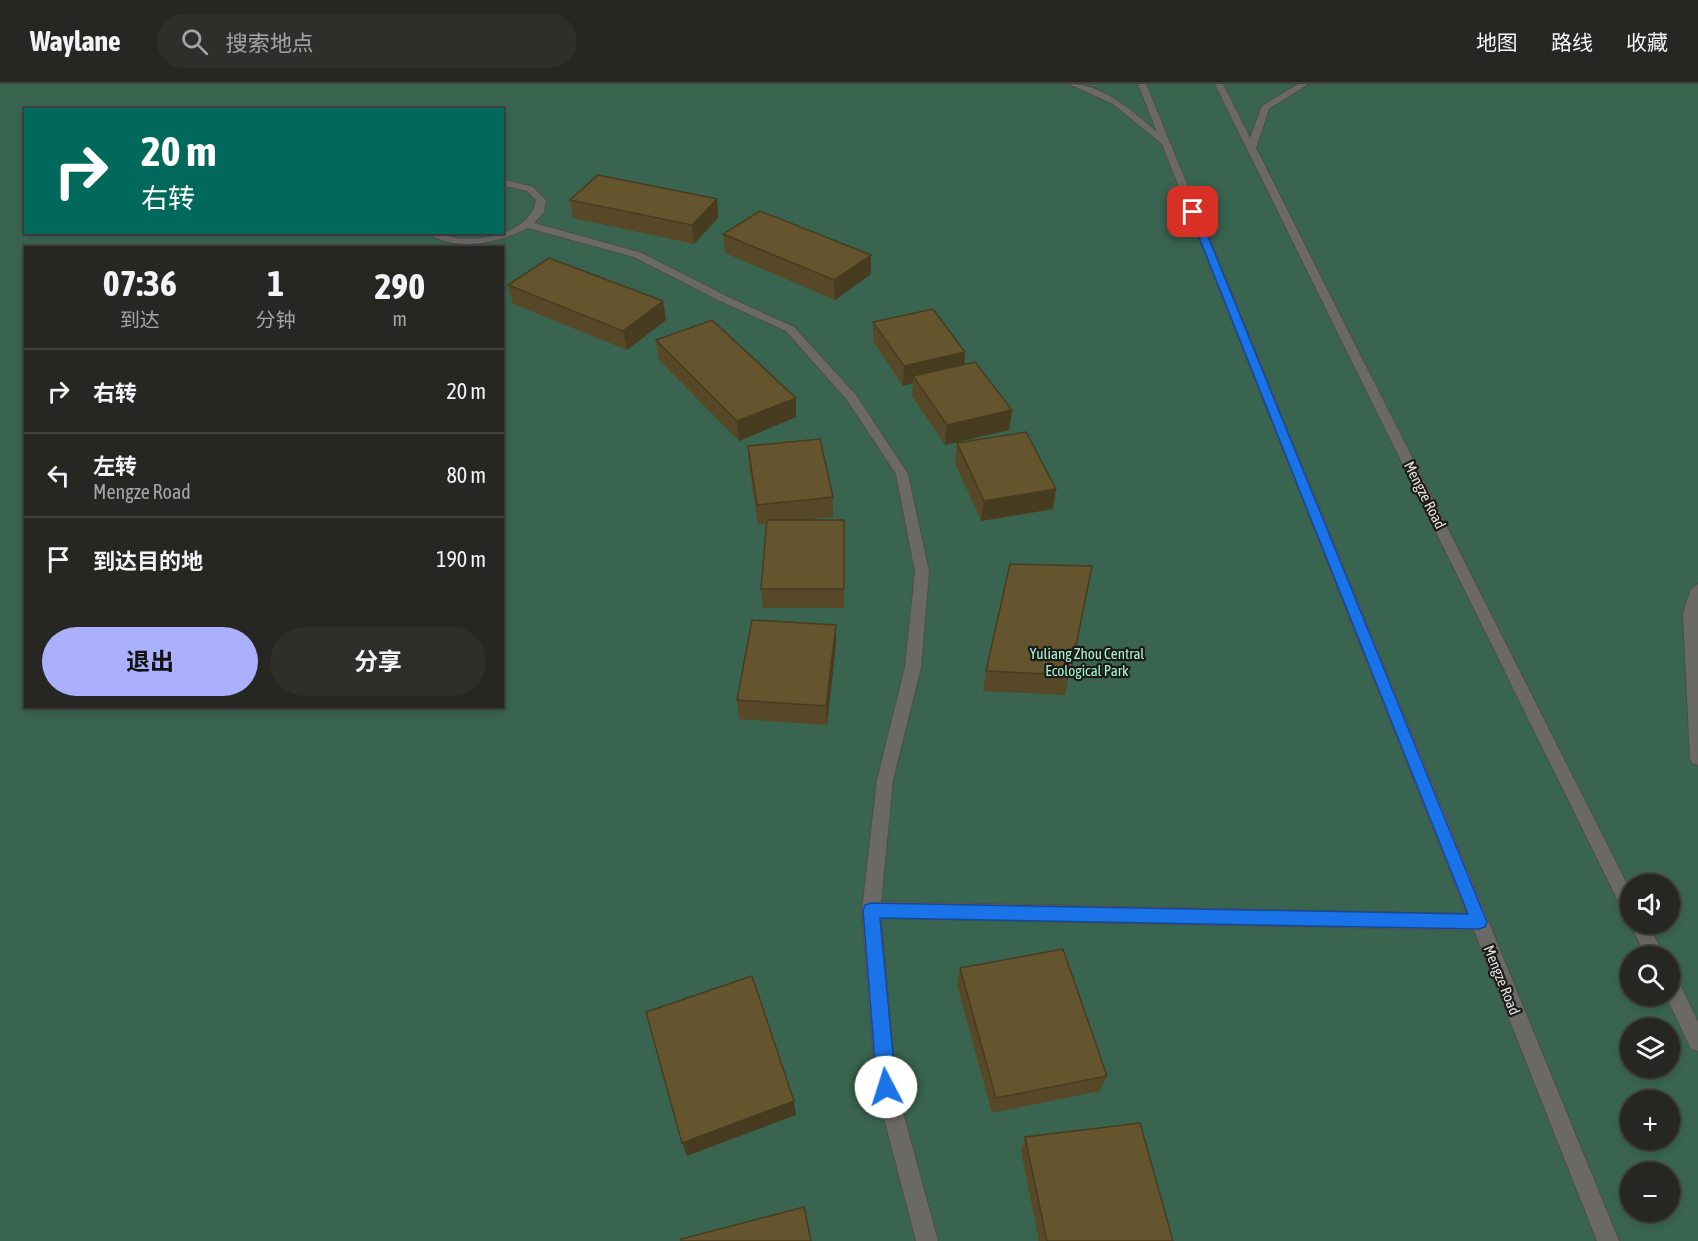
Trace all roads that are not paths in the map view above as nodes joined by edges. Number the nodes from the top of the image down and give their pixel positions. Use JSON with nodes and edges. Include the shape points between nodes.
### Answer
{"nodes":[{"id":1,"x":1073,"y":84,"type":"edge"},
{"id":2,"x":1142,"y":84,"type":"edge"},
{"id":3,"x":1219,"y":84,"type":"edge"},
{"id":4,"x":1304,"y":84,"type":"edge"},
{"id":5,"x":1166,"y":145,"type":"junction"},
{"id":6,"x":1251,"y":149,"type":"junction"},
{"id":7,"x":504,"y":182,"type":"edge"},
{"id":8,"x":529,"y":225,"type":"junction"},
{"id":9,"x":436,"y":234,"type":"edge"},
{"id":10,"x":1698,"y":589,"type":"edge"},
{"id":11,"x":1698,"y":758,"type":"edge"},
{"id":12,"x":1620,"y":887,"type":"edge"},
{"id":13,"x":871,"y":910,"type":"junction"},
{"id":14,"x":1479,"y":922,"type":"junction"},
{"id":15,"x":1680,"y":1005,"type":"edge"},
{"id":16,"x":1698,"y":1042,"type":"edge"},
{"id":17,"x":927,"y":1241,"type":"edge"},
{"id":18,"x":1608,"y":1241,"type":"edge"}],
"edges":[{"from":1,"to":5,"type":"street","via":[[1116,102]]},
{"from":2,"to":5,"type":"street","name":"Mengze Road"},
{"from":3,"to":6,"type":"street","name":"Mengze Road"},
{"from":4,"to":6,"type":"street","via":[[1265,108]]},
{"from":5,"to":14,"type":"street","name":"Mengze Road"},
{"from":6,"to":12,"type":"street","name":"Mengze Road"},
{"from":7,"to":8,"type":"street","via":[[530,188],[539,196],[543,205]]},
{"from":8,"to":9,"type":"street","via":[[514,233],[475,241],[455,241]]},
{"from":8,"to":13,"type":"street","via":[[638,255],[724,300],[790,328],[852,398],[902,474],[922,572],[913,668],[885,780]]},
{"from":10,"to":11,"type":"street","via":[[1690,612]]},
{"from":13,"to":14,"type":"street"},
{"from":13,"to":17,"type":"street","via":[[886,1087]]},
{"from":14,"to":18,"type":"street","name":"Mengze Road"},
{"from":15,"to":16,"type":"street"}]}
